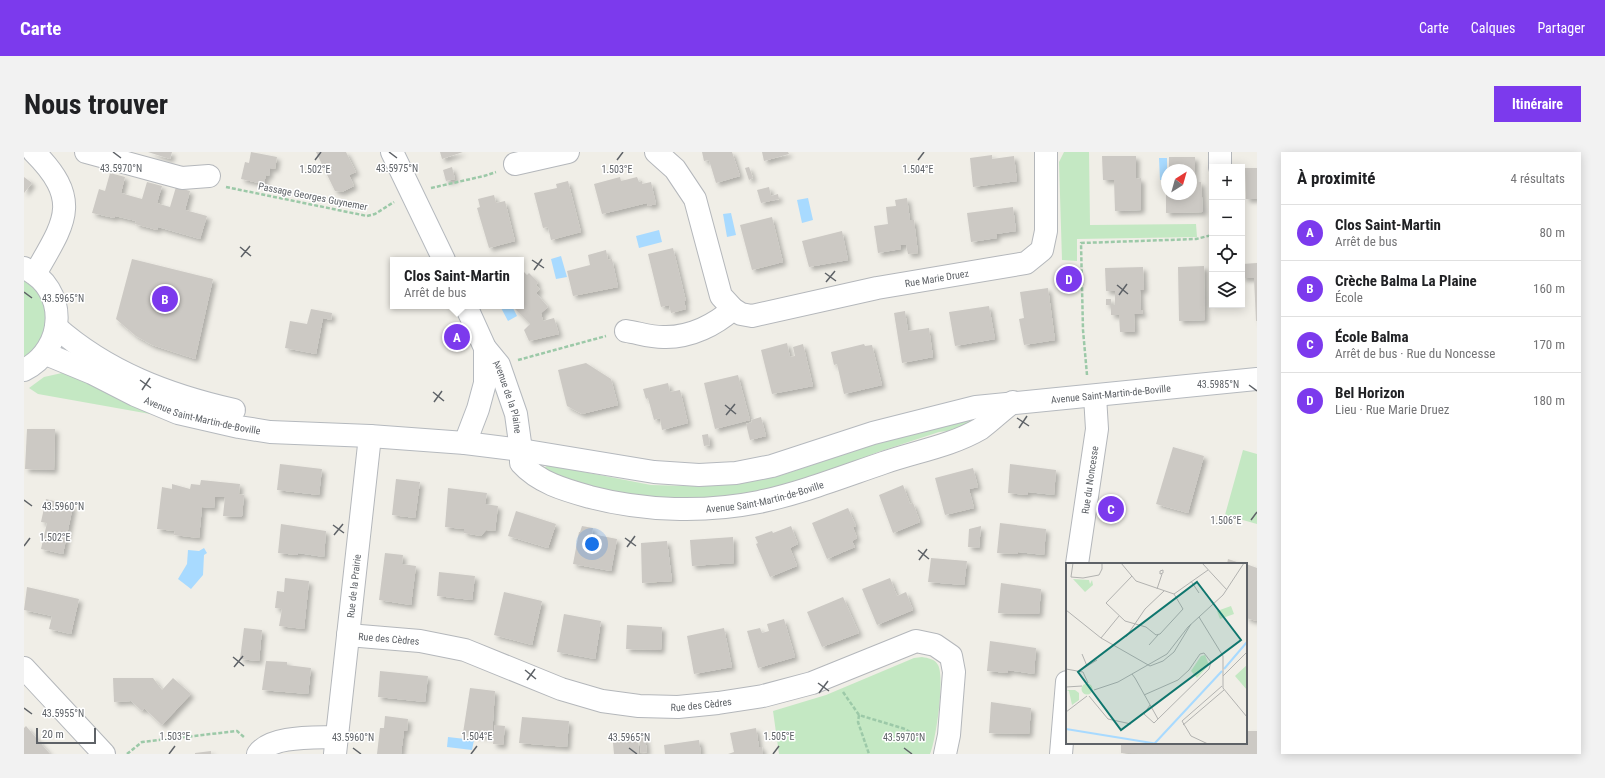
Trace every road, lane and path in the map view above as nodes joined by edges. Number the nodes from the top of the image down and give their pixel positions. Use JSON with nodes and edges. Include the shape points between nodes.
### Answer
{"nodes":[{"id":1,"x":34,"y":152,"type":"edge"},
{"id":2,"x":86,"y":152,"type":"edge"},
{"id":3,"x":392,"y":152,"type":"edge"},
{"id":4,"x":568,"y":152,"type":"edge"},
{"id":5,"x":656,"y":152,"type":"edge"},
{"id":6,"x":1046,"y":152,"type":"edge"},
{"id":7,"x":1220,"y":152,"type":"edge"},
{"id":8,"x":116,"y":156,"type":"edge"},
{"id":9,"x":515,"y":164,"type":"joint"},
{"id":10,"x":1220,"y":164,"type":"edge"},
{"id":11,"x":209,"y":176,"type":"joint"},
{"id":12,"x":410,"y":192,"type":"junction"},
{"id":13,"x":1209,"y":236,"type":"edge"},
{"id":14,"x":442,"y":257,"type":"edge"},
{"id":15,"x":29,"y":271,"type":"edge"},
{"id":16,"x":467,"y":309,"type":"edge"},
{"id":17,"x":733,"y":309,"type":"junction"},
{"id":18,"x":56,"y":327,"type":"junction"},
{"id":19,"x":626,"y":331,"type":"joint"},
{"id":20,"x":485,"y":348,"type":"junction"},
{"id":21,"x":46,"y":354,"type":"junction"},
{"id":22,"x":1084,"y":354,"type":"dead end"},
{"id":23,"x":520,"y":359,"type":"dead end"},
{"id":24,"x":24,"y":370,"type":"edge"},
{"id":25,"x":1257,"y":379,"type":"edge"},
{"id":26,"x":1095,"y":396,"type":"junction"},
{"id":27,"x":1013,"y":402,"type":"junction"},
{"id":28,"x":370,"y":436,"type":"junction"},
{"id":29,"x":465,"y":443,"type":"junction"},
{"id":30,"x":521,"y":450,"type":"junction"},
{"id":31,"x":1077,"y":563,"type":"edge"},
{"id":32,"x":348,"y":635,"type":"junction"},
{"id":33,"x":24,"y":668,"type":"edge"},
{"id":34,"x":833,"y":675,"type":"junction"},
{"id":35,"x":1066,"y":694,"type":"edge"},
{"id":36,"x":859,"y":715,"type":"junction"},
{"id":37,"x":336,"y":745,"type":"edge"},
{"id":38,"x":258,"y":753,"type":"edge"},
{"id":39,"x":104,"y":754,"type":"edge"},
{"id":40,"x":127,"y":754,"type":"edge"},
{"id":41,"x":869,"y":754,"type":"edge"},
{"id":42,"x":946,"y":754,"type":"edge"},
{"id":43,"x":1061,"y":754,"type":"edge"}],
"edges":[{"from":1,"to":15,"type":"street","via":[[50,168],[58,181],[63,195],[64,212],[59,232]]},
{"from":2,"to":8,"type":"street"},
{"from":3,"to":12,"type":"street"},
{"from":4,"to":9,"type":"street"},
{"from":5,"to":17,"type":"street","name":"Rue Marie Druez","via":[[675,169],[695,199],[721,296]]},
{"from":6,"to":17,"type":"street","name":"Rue Marie Druez","via":[[1046,231],[1042,250],[1026,263],[877,288],[752,316]]},
{"from":7,"to":10,"type":"street"},
{"from":8,"to":11,"type":"street","via":[[182,178]]},
{"from":9,"to":12,"type":"path","name":"Passage Georges Guynemer","via":[[484,176]]},
{"from":11,"to":12,"type":"path","name":"Passage Georges Guynemer","via":[[225,186],[367,216],[375,214]]},
{"from":12,"to":14,"type":"street"},
{"from":13,"to":22,"type":"path","via":[[1196,239],[1081,243]]},
{"from":15,"to":18,"type":"street","via":[[53,297]]},
{"from":16,"to":20,"type":"street","name":"Avenue de la Plaine"},
{"from":17,"to":19,"type":"street","via":[[707,328],[688,333],[666,337]]},
{"from":18,"to":21,"type":"street"},
{"from":18,"to":28,"type":"street","name":"Avenue Saint-Martin-de-Boville","via":[[109,365],[141,382],[183,398],[271,419]]},
{"from":19,"to":23,"type":"path"},
{"from":20,"to":29,"type":"street","name":"Avenue de la Plaine","via":[[485,383]]},
{"from":20,"to":30,"type":"street","name":"Avenue de la Plaine","via":[[499,365],[516,414]]},
{"from":21,"to":24,"type":"street"},
{"from":21,"to":28,"type":"street","name":"Avenue Saint-Martin-de-Boville","via":[[178,413],[270,432]]},
{"from":25,"to":26,"type":"street","name":"Avenue Saint-Martin-de-Boville"},
{"from":26,"to":27,"type":"street","name":"Avenue Saint-Martin-de-Boville"},
{"from":26,"to":31,"type":"street","name":"Rue du Noncesse","via":[[1097,429]]},
{"from":27,"to":30,"type":"street","name":"Avenue Saint-Martin-de-Boville","via":[[927,418],[772,466],[736,473],[699,475],[654,472]]},
{"from":27,"to":30,"type":"street","name":"Avenue Saint-Martin-de-Boville","via":[[980,429],[945,444],[757,502],[686,509],[638,506],[578,494],[531,474],[521,463]]},
{"from":28,"to":29,"type":"street","name":"Avenue Saint-Martin-de-Boville"},
{"from":28,"to":32,"type":"street","name":"Rue de la Prairie"},
{"from":29,"to":30,"type":"street","name":"Avenue Saint-Martin-de-Boville"},
{"from":32,"to":34,"type":"street","name":"Rue des Cèdres","via":[[420,640],[465,650],[568,691],[602,701],[639,706],[726,702],[770,694]]},
{"from":32,"to":37,"type":"street","name":"Rue de la Prairie"},
{"from":33,"to":39,"type":"street"},
{"from":34,"to":36,"type":"path"},
{"from":34,"to":42,"type":"street","name":"Rue des Cèdres","via":[[916,641],[935,645],[951,656],[954,672],[950,735]]},
{"from":35,"to":43,"type":"street"},
{"from":36,"to":41,"type":"path","via":[[858,722]]},
{"from":36,"to":42,"type":"path","via":[[905,729]]},
{"from":37,"to":38,"type":"street","name":"Rue de la Prairie","via":[[276,741],[269,743]]},
{"from":38,"to":40,"type":"path","via":[[237,731],[142,742]]}]}
